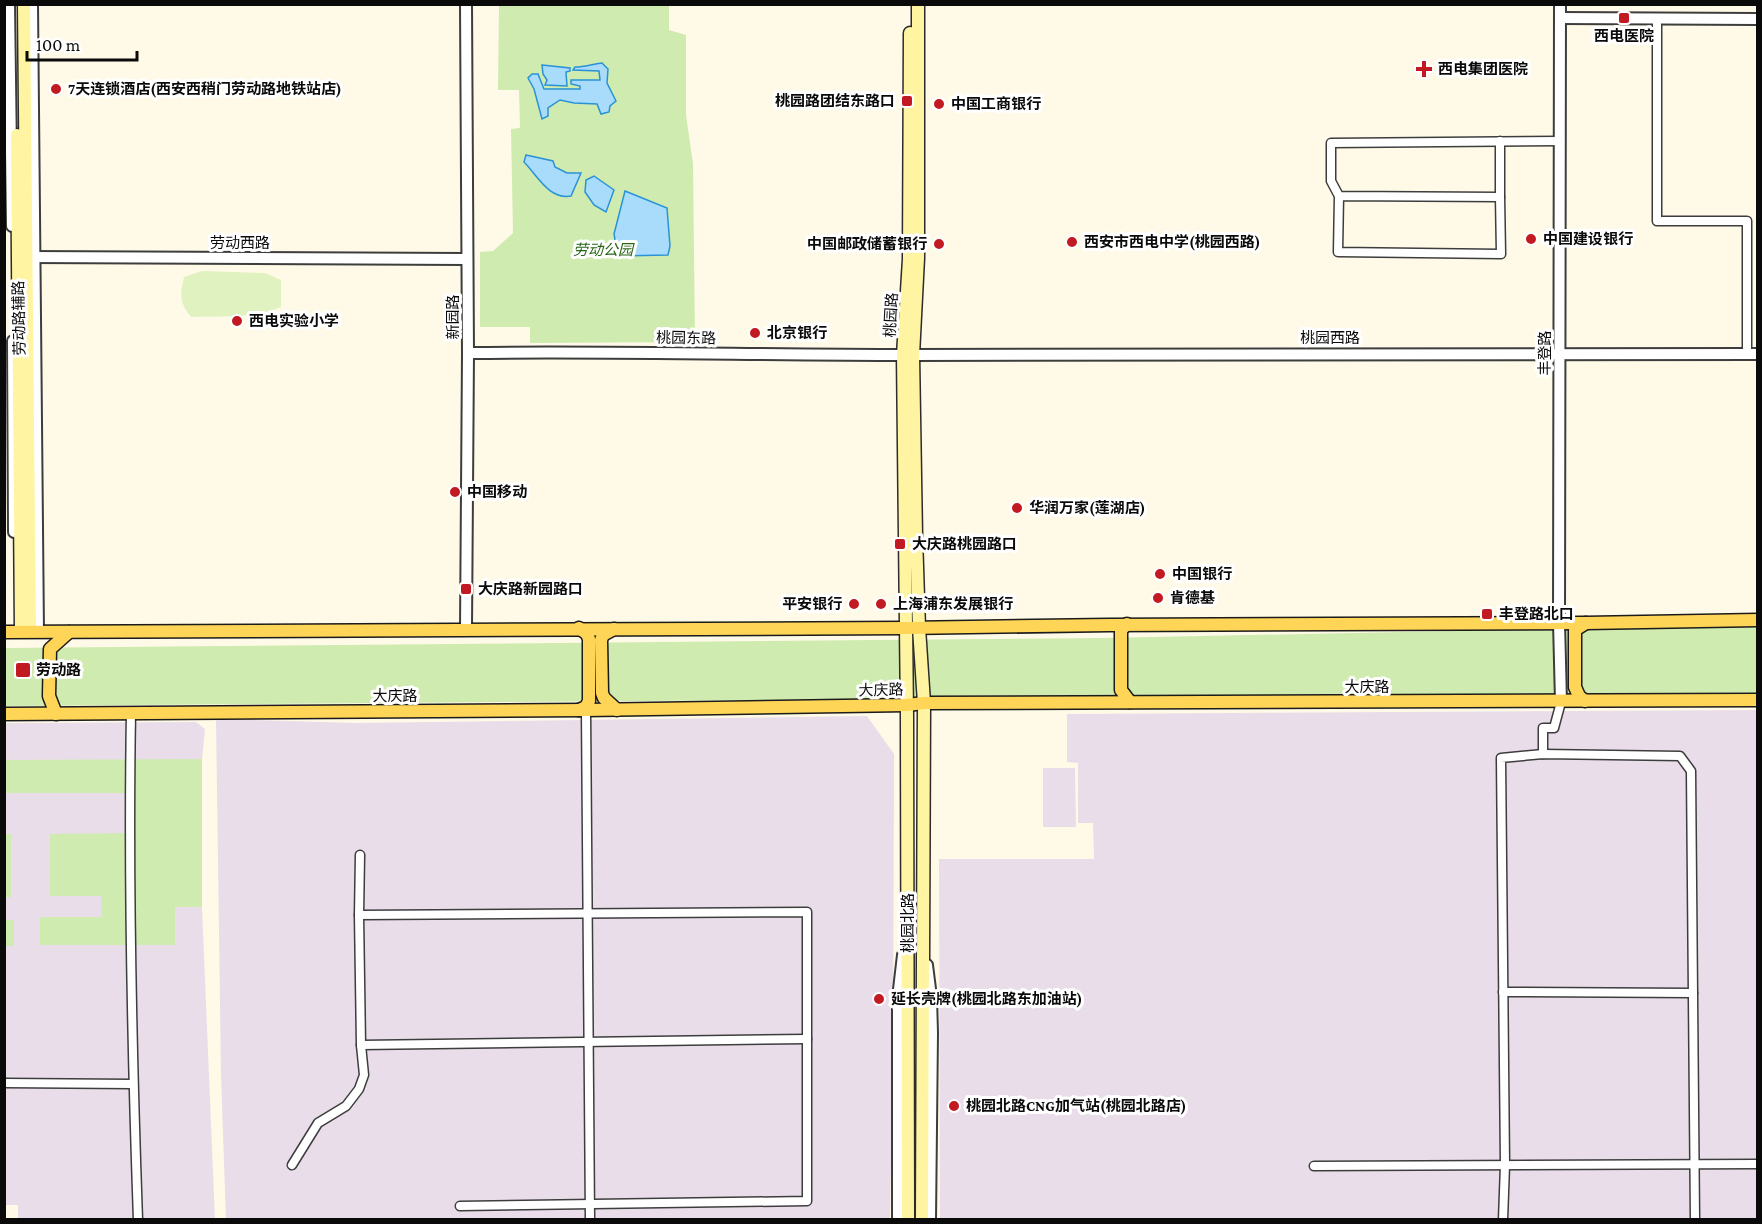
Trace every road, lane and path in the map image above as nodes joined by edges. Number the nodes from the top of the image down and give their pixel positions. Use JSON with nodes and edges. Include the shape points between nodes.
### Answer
{"nodes":[{"id":1,"x":9,"y":4,"type":"edge"},
{"id":2,"x":16,"y":4,"type":"edge"},
{"id":3,"x":24,"y":4,"type":"edge"},
{"id":4,"x":32,"y":4,"type":"edge"},
{"id":5,"x":466,"y":4,"type":"edge"},
{"id":6,"x":910,"y":4,"type":"edge"},
{"id":7,"x":918,"y":4,"type":"edge"},
{"id":8,"x":1560,"y":4,"type":"edge"},
{"id":9,"x":1560,"y":18,"type":"junction"},
{"id":10,"x":1657,"y":18,"type":"junction"},
{"id":11,"x":1758,"y":19,"type":"edge"},
{"id":12,"x":1500,"y":141,"type":"junction"},
{"id":13,"x":1560,"y":141,"type":"junction"},
{"id":14,"x":1339,"y":196,"type":"junction"},
{"id":15,"x":1500,"y":197,"type":"junction"},
{"id":16,"x":23,"y":257,"type":"junction"},
{"id":17,"x":467,"y":259,"type":"junction"},
{"id":18,"x":468,"y":353,"type":"junction"},
{"id":19,"x":1560,"y":353,"type":"junction"},
{"id":20,"x":1752,"y":354,"type":"edge"},
{"id":21,"x":908,"y":355,"type":"junction"},
{"id":22,"x":1758,"y":620,"type":"edge"},
{"id":23,"x":1561,"y":622,"type":"junction"},
{"id":24,"x":1586,"y":623,"type":"junction"},
{"id":25,"x":1127,"y":624,"type":"junction"},
{"id":26,"x":1111,"y":625,"type":"junction"},
{"id":27,"x":579,"y":628,"type":"junction"},
{"id":28,"x":615,"y":628,"type":"junction"},
{"id":29,"x":906,"y":628,"type":"junction"},
{"id":30,"x":919,"y":628,"type":"junction"},
{"id":31,"x":466,"y":629,"type":"junction"},
{"id":32,"x":22,"y":631,"type":"edge"},
{"id":33,"x":69,"y":632,"type":"junction"},
{"id":34,"x":1758,"y":700,"type":"edge"},
{"id":35,"x":1585,"y":701,"type":"junction"},
{"id":36,"x":1111,"y":702,"type":"junction"},
{"id":37,"x":1130,"y":702,"type":"junction"},
{"id":38,"x":1563,"y":702,"type":"junction"},
{"id":39,"x":924,"y":703,"type":"junction"},
{"id":40,"x":907,"y":705,"type":"junction"},
{"id":41,"x":583,"y":710,"type":"junction"},
{"id":42,"x":617,"y":710,"type":"junction"},
{"id":43,"x":131,"y":713,"type":"junction"},
{"id":44,"x":4,"y":714,"type":"edge"},
{"id":45,"x":56,"y":714,"type":"junction"},
{"id":46,"x":1543,"y":754,"type":"junction"},
{"id":47,"x":360,"y":855,"type":"dead end"},
{"id":48,"x":588,"y":913,"type":"junction"},
{"id":49,"x":359,"y":915,"type":"junction"},
{"id":50,"x":907,"y":925,"type":"junction"},
{"id":51,"x":923,"y":936,"type":"junction"},
{"id":52,"x":1503,"y":992,"type":"junction"},
{"id":53,"x":1693,"y":993,"type":"junction"},
{"id":54,"x":807,"y":1039,"type":"junction"},
{"id":55,"x":589,"y":1042,"type":"junction"},
{"id":56,"x":361,"y":1045,"type":"junction"},
{"id":57,"x":4,"y":1083,"type":"edge"},
{"id":58,"x":133,"y":1084,"type":"junction"},
{"id":59,"x":1695,"y":1164,"type":"junction"},
{"id":60,"x":1758,"y":1164,"type":"edge"},
{"id":61,"x":292,"y":1165,"type":"dead end"},
{"id":62,"x":1504,"y":1165,"type":"junction"},
{"id":63,"x":1314,"y":1166,"type":"dead end"},
{"id":64,"x":590,"y":1204,"type":"junction"},
{"id":65,"x":460,"y":1206,"type":"dead end"},
{"id":66,"x":138,"y":1220,"type":"edge"},
{"id":67,"x":590,"y":1220,"type":"edge"},
{"id":68,"x":898,"y":1220,"type":"edge"},
{"id":69,"x":908,"y":1220,"type":"edge"},
{"id":70,"x":922,"y":1220,"type":"edge"},
{"id":71,"x":930,"y":1220,"type":"edge"},
{"id":72,"x":1503,"y":1220,"type":"edge"},
{"id":73,"x":1695,"y":1220,"type":"edge"}],
"edges":[{"from":1,"to":16,"type":"street"},
{"from":2,"to":16,"type":"main road"},
{"from":3,"to":16,"type":"main road"},
{"from":4,"to":16,"type":"street"},
{"from":5,"to":17,"type":"street","name":"新园路"},
{"from":6,"to":21,"type":"main road","name":"桃园路"},
{"from":7,"to":21,"type":"main road","name":"桃园路","via":[[918,258]]},
{"from":8,"to":9,"type":"street","name":"丰登路"},
{"from":9,"to":10,"type":"street"},
{"from":9,"to":13,"type":"street","name":"丰登路"},
{"from":10,"to":11,"type":"street"},
{"from":10,"to":20,"type":"street","via":[[1657,221],[1747,221]]},
{"from":12,"to":13,"type":"street"},
{"from":12,"to":14,"type":"street","via":[[1331,143],[1331,181]]},
{"from":12,"to":15,"type":"street"},
{"from":13,"to":19,"type":"street","name":"丰登路"},
{"from":14,"to":15,"type":"street"},
{"from":14,"to":15,"type":"street","via":[[1338,252],[1501,254]]},
{"from":16,"to":17,"type":"street","name":"劳动西路"},
{"from":16,"to":32,"type":"main road"},
{"from":17,"to":18,"type":"street","name":"新园路"},
{"from":18,"to":21,"type":"street","name":"桃园东路"},
{"from":18,"to":31,"type":"street","name":"新园路"},
{"from":19,"to":20,"type":"street","name":"桃园西路"},
{"from":19,"to":21,"type":"street","name":"桃园西路"},
{"from":19,"to":23,"type":"street","name":"丰登路"},
{"from":21,"to":29,"type":"main road","name":"桃园路"},
{"from":21,"to":30,"type":"main road","name":"桃园路"},
{"from":22,"to":24,"type":"main road"},
{"from":23,"to":24,"type":"main road"},
{"from":23,"to":25,"type":"main road"},
{"from":23,"to":38,"type":"main road","via":[[1571,630],[1572,689]]},
{"from":24,"to":35,"type":"main road","via":[[1575,630],[1575,687]]},
{"from":25,"to":26,"type":"main road"},
{"from":25,"to":37,"type":"main road","via":[[1120,630],[1121,690]]},
{"from":26,"to":30,"type":"main road"},
{"from":26,"to":36,"type":"main road","via":[[1116,630],[1117,691]]},
{"from":27,"to":28,"type":"main road"},
{"from":27,"to":31,"type":"main road"},
{"from":27,"to":41,"type":"main road","via":[[589,639],[589,701]]},
{"from":28,"to":29,"type":"main road"},
{"from":28,"to":42,"type":"main road","via":[[601,640],[602,682],[604,698]]},
{"from":29,"to":30,"type":"main road"},
{"from":29,"to":40,"type":"main road","name":"桃园北路"},
{"from":30,"to":39,"type":"main road","name":"桃园北路"},
{"from":31,"to":33,"type":"main road"},
{"from":32,"to":33,"type":"main road"},
{"from":33,"to":45,"type":"main road","via":[[50,649],[49,696]]},
{"from":34,"to":35,"type":"main road","name":"大庆路"},
{"from":35,"to":38,"type":"main road","name":"大庆路"},
{"from":36,"to":37,"type":"main road","name":"大庆路"},
{"from":36,"to":39,"type":"main road","name":"大庆路"},
{"from":37,"to":38,"type":"main road","name":"大庆路"},
{"from":38,"to":46,"type":"street","via":[[1554,728],[1543,728]]},
{"from":39,"to":40,"type":"main road","name":"大庆路"},
{"from":39,"to":51,"type":"main road","name":"桃园北路"},
{"from":40,"to":42,"type":"main road","name":"大庆路"},
{"from":40,"to":50,"type":"main road","name":"桃园北路"},
{"from":41,"to":42,"type":"main road","name":"大庆路"},
{"from":41,"to":43,"type":"main road","name":"大庆路"},
{"from":41,"to":48,"type":"street"},
{"from":43,"to":45,"type":"main road","name":"大庆路"},
{"from":43,"to":58,"type":"street"},
{"from":44,"to":45,"type":"main road","name":"大庆路"},
{"from":46,"to":52,"type":"street","via":[[1501,758]]},
{"from":46,"to":53,"type":"street","via":[[1680,756],[1690,771]]},
{"from":47,"to":49,"type":"street"},
{"from":48,"to":49,"type":"street"},
{"from":48,"to":54,"type":"street","via":[[807,912]]},
{"from":48,"to":55,"type":"street"},
{"from":49,"to":56,"type":"street"},
{"from":50,"to":68,"type":"street","via":[[898,998]]},
{"from":50,"to":69,"type":"main road","name":"桃园北路"},
{"from":51,"to":70,"type":"main road","name":"桃园北路"},
{"from":51,"to":71,"type":"street","via":[[931,997]]},
{"from":52,"to":53,"type":"street"},
{"from":52,"to":62,"type":"street"},
{"from":53,"to":59,"type":"street"},
{"from":54,"to":55,"type":"street"},
{"from":54,"to":64,"type":"street","via":[[807,1201]]},
{"from":55,"to":56,"type":"street"},
{"from":55,"to":64,"type":"street"},
{"from":56,"to":61,"type":"street","via":[[364,1075],[359,1089],[346,1106],[318,1123]]},
{"from":57,"to":58,"type":"street"},
{"from":58,"to":66,"type":"street"},
{"from":59,"to":60,"type":"street"},
{"from":59,"to":62,"type":"street"},
{"from":59,"to":73,"type":"street"},
{"from":62,"to":63,"type":"street"},
{"from":62,"to":72,"type":"street"},
{"from":64,"to":65,"type":"street"},
{"from":64,"to":67,"type":"street"}]}
